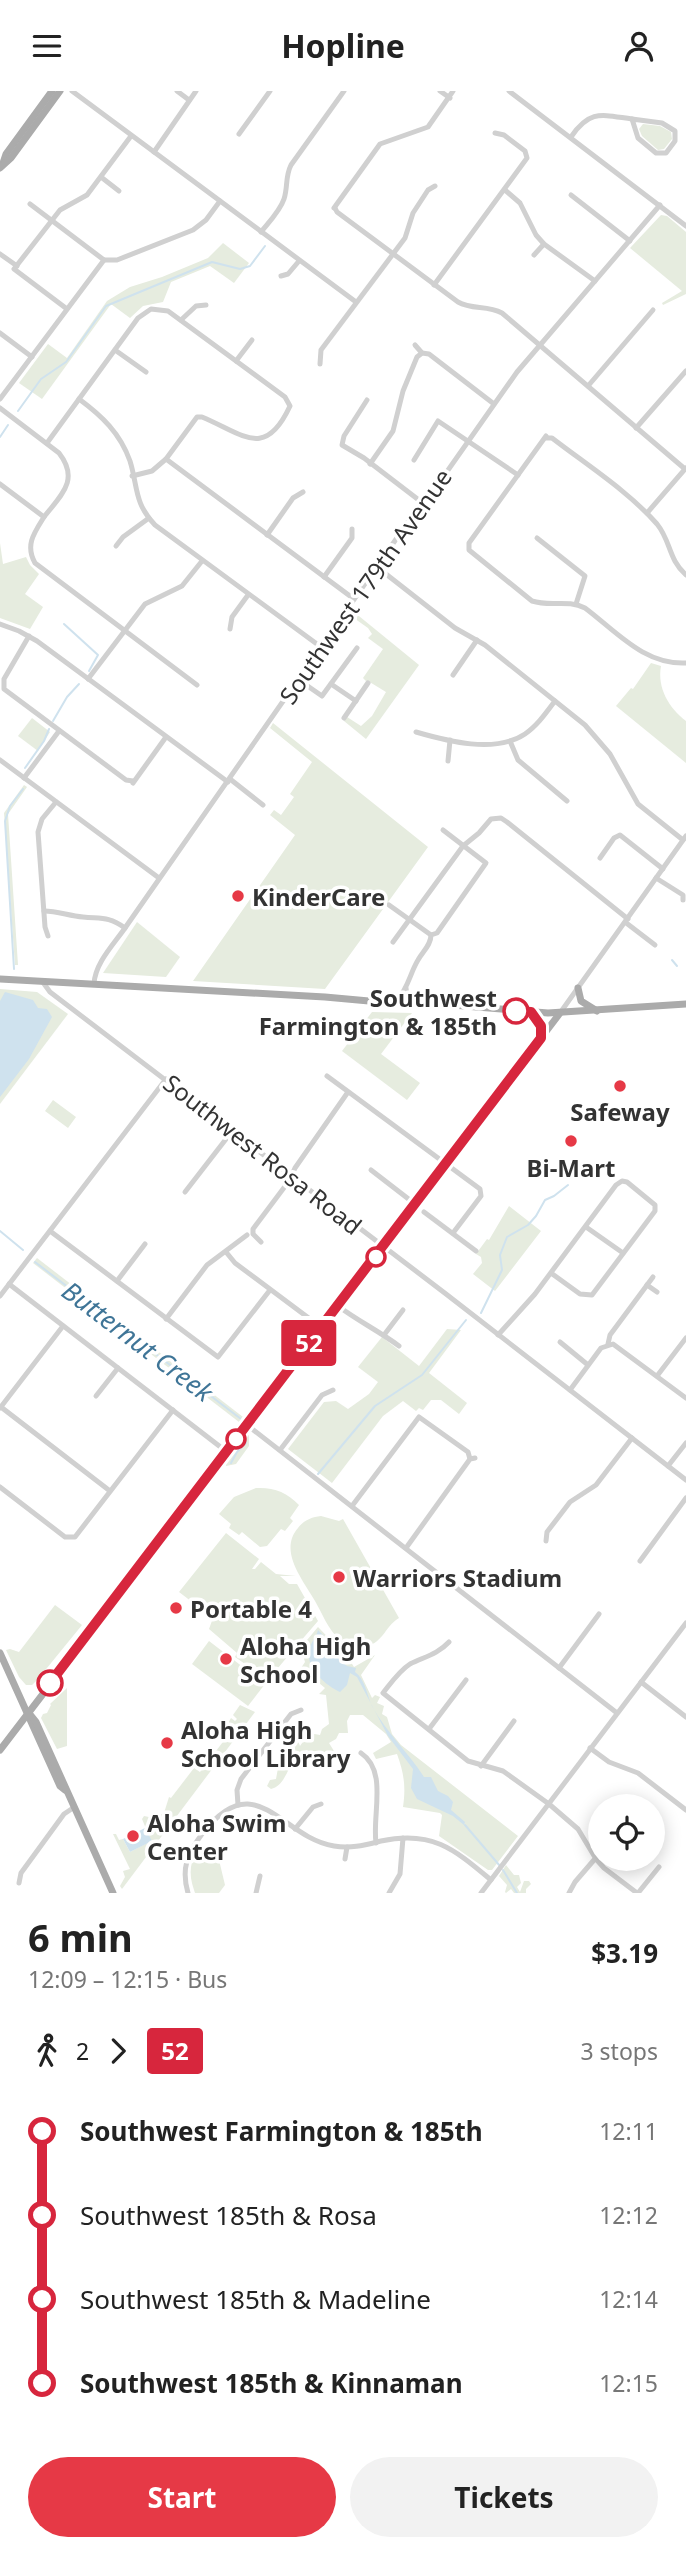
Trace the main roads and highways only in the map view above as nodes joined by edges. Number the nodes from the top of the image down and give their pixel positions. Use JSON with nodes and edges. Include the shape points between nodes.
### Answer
{"nodes":[{"id":1,"x":52,"y":91,"type":"edge"},
{"id":2,"x":60,"y":91,"type":"edge"},
{"id":3,"x":1,"y":164,"type":"edge"},
{"id":4,"x":0,"y":979,"type":"edge"},
{"id":5,"x":578,"y":988,"type":"road end"},
{"id":6,"x":686,"y":1004,"type":"edge"},
{"id":7,"x":597,"y":1011,"type":"junction"},
{"id":8,"x":531,"y":1012,"type":"junction"},
{"id":9,"x":560,"y":1013,"type":"junction"},
{"id":10,"x":541,"y":1038,"type":"junction"},
{"id":11,"x":0,"y":1653,"type":"edge"},
{"id":12,"x":28,"y":1712,"type":"junction"},
{"id":13,"x":0,"y":1750,"type":"edge"},
{"id":14,"x":113,"y":1893,"type":"edge"}],
"edges":[{"from":1,"to":3,"type":"main road"},
{"from":2,"to":3,"type":"main road","via":[[11,158]]},
{"from":4,"to":8,"type":"main road","via":[[94,981]]},
{"from":5,"to":7,"type":"main road","via":[[581,1001]]},
{"from":6,"to":7,"type":"main road"},
{"from":7,"to":9,"type":"main road"},
{"from":8,"to":9,"type":"main road"},
{"from":8,"to":10,"type":"main road","via":[[541,1026]]},
{"from":9,"to":10,"type":"main road"},
{"from":10,"to":12,"type":"main road"},
{"from":11,"to":12,"type":"main road","via":[[6,1675]]},
{"from":12,"to":13,"type":"main road"},
{"from":12,"to":14,"type":"main road"}]}
